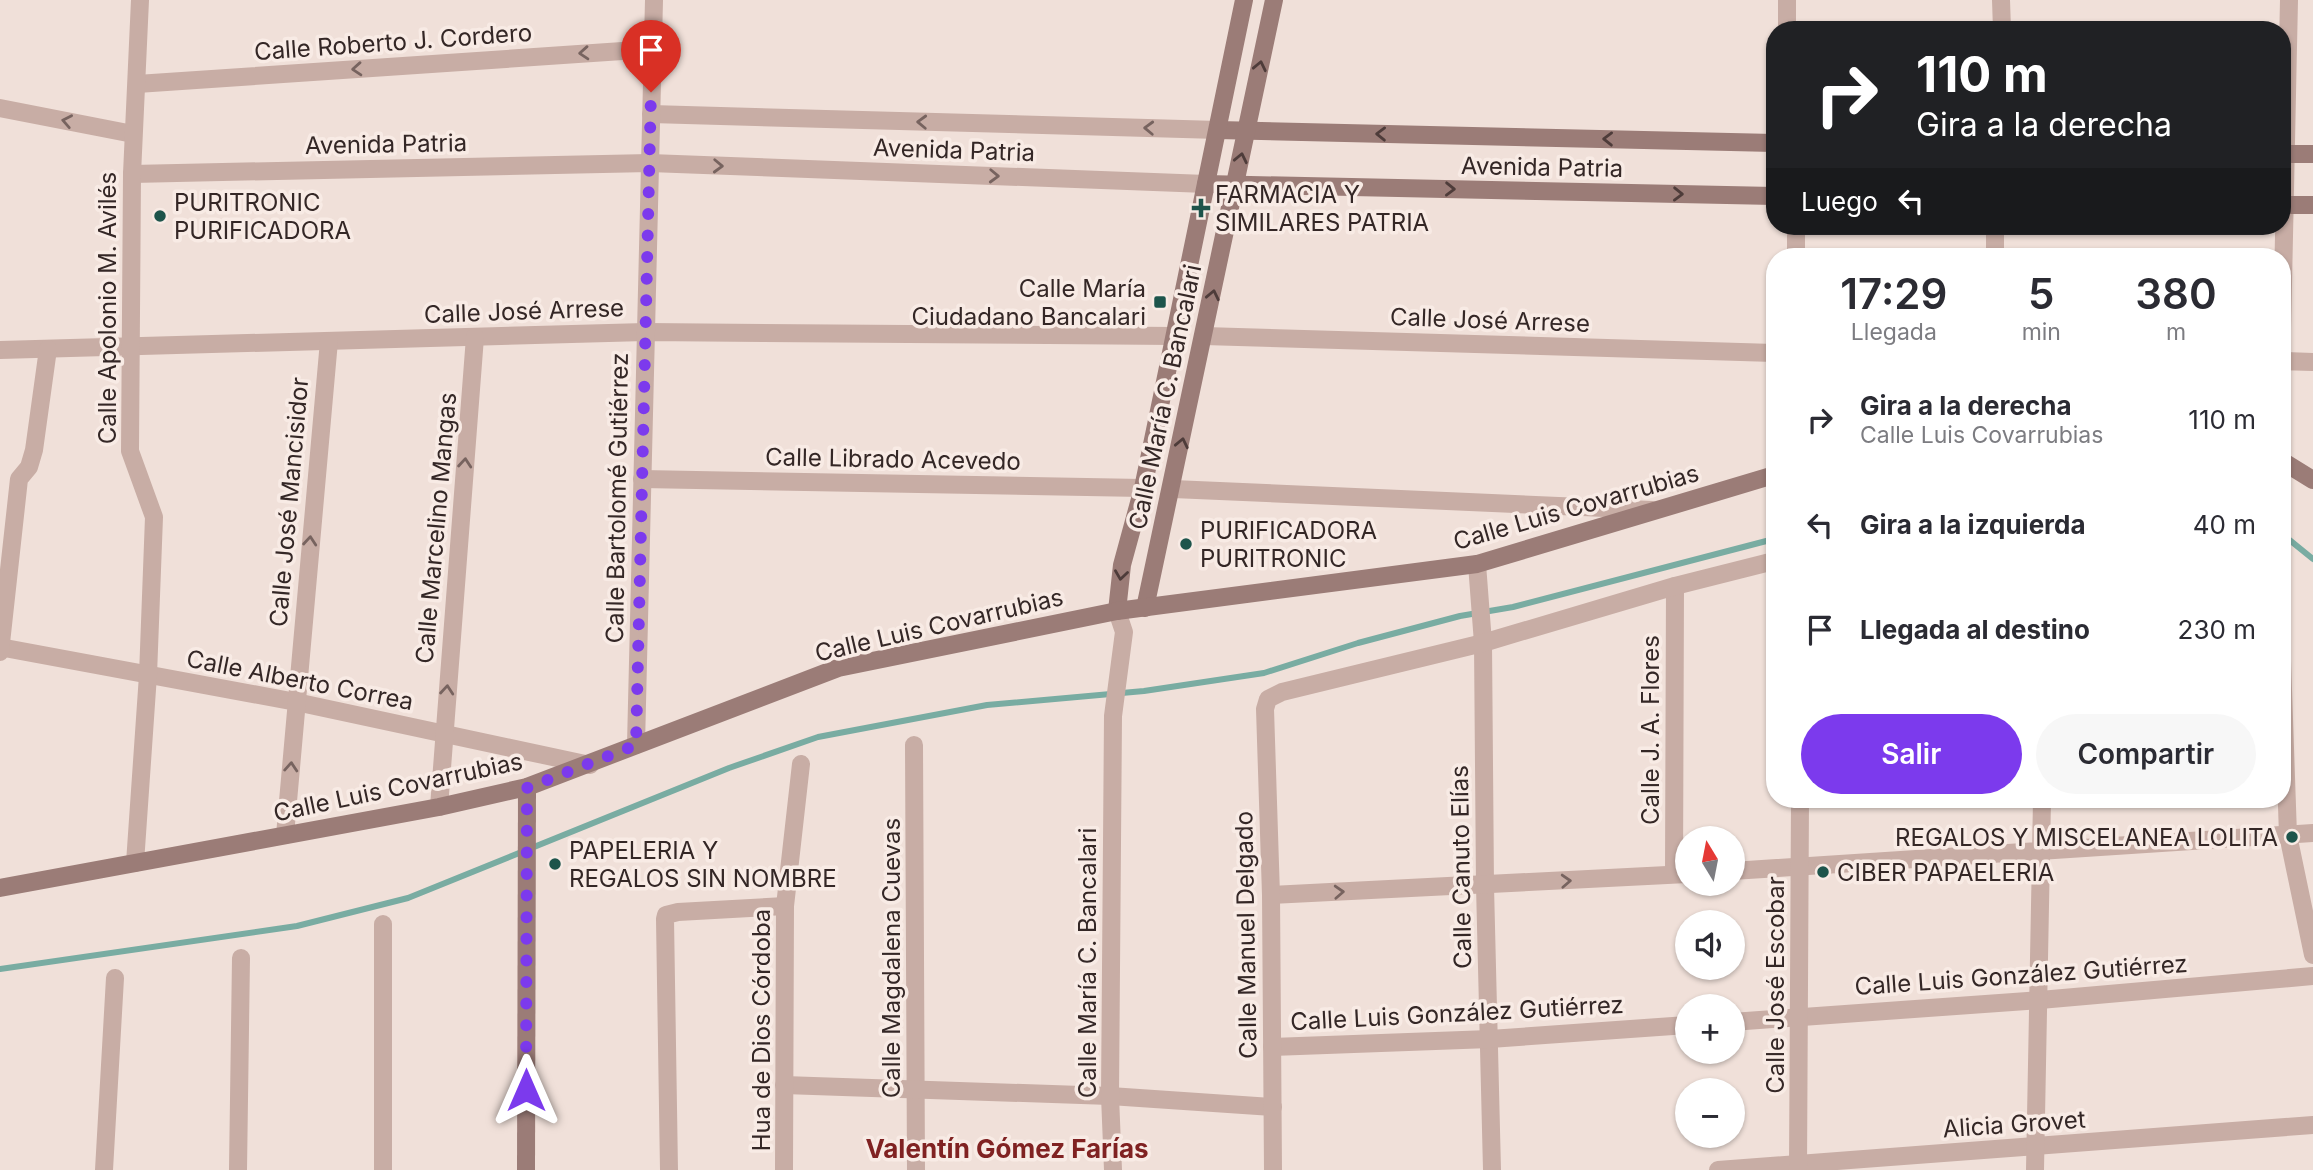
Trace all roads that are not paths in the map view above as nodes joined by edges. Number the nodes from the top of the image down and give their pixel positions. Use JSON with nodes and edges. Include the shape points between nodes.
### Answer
{"nodes":[{"id":1,"x":140,"y":0,"type":"edge"},
{"id":2,"x":654,"y":0,"type":"edge"},
{"id":3,"x":1244,"y":0,"type":"edge"},
{"id":4,"x":1274,"y":0,"type":"edge"},
{"id":5,"x":1787,"y":0,"type":"edge"},
{"id":6,"x":2001,"y":0,"type":"edge"},
{"id":7,"x":2289,"y":0,"type":"edge"},
{"id":8,"x":1787,"y":21,"type":"edge"},
{"id":9,"x":2001,"y":21,"type":"edge"},
{"id":10,"x":2288,"y":21,"type":"edge"},
{"id":11,"x":652,"y":49,"type":"junction"},
{"id":12,"x":136,"y":84,"type":"junction"},
{"id":13,"x":0,"y":108,"type":"edge"},
{"id":14,"x":651,"y":114,"type":"junction"},
{"id":15,"x":1217,"y":130,"type":"junction"},
{"id":16,"x":1247,"y":131,"type":"junction"},
{"id":17,"x":133,"y":134,"type":"junction"},
{"id":18,"x":1766,"y":143,"type":"edge"},
{"id":19,"x":2291,"y":154,"type":"edge"},
{"id":20,"x":2313,"y":154,"type":"edge"},
{"id":21,"x":650,"y":163,"type":"junction"},
{"id":22,"x":132,"y":174,"type":"junction"},
{"id":23,"x":1206,"y":184,"type":"junction"},
{"id":24,"x":1235,"y":185,"type":"junction"},
{"id":25,"x":1766,"y":196,"type":"edge"},
{"id":26,"x":2291,"y":205,"type":"edge"},
{"id":27,"x":2313,"y":205,"type":"edge"},
{"id":28,"x":646,"y":332,"type":"junction"},
{"id":29,"x":1175,"y":336,"type":"junction"},
{"id":30,"x":1204,"y":336,"type":"junction"},
{"id":31,"x":475,"y":337,"type":"junction"},
{"id":32,"x":329,"y":341,"type":"junction"},
{"id":33,"x":133,"y":348,"type":"junction"},
{"id":34,"x":48,"y":349,"type":"junction"},
{"id":35,"x":0,"y":350,"type":"edge"},
{"id":36,"x":1766,"y":353,"type":"edge"},
{"id":37,"x":2291,"y":361,"type":"edge"},
{"id":38,"x":2313,"y":362,"type":"edge"},
{"id":39,"x":2291,"y":467,"type":"edge"},
{"id":40,"x":1766,"y":477,"type":"edge"},
{"id":41,"x":642,"y":479,"type":"junction"},
{"id":42,"x":2313,"y":480,"type":"edge"},
{"id":43,"x":1143,"y":488,"type":"junction"},
{"id":44,"x":1172,"y":489,"type":"junction"},
{"id":45,"x":1660,"y":510,"type":"junction"},
{"id":46,"x":1766,"y":563,"type":"edge"},
{"id":47,"x":1477,"y":564,"type":"junction"},
{"id":48,"x":1675,"y":586,"type":"junction"},
{"id":49,"x":1145,"y":608,"type":"junction"},
{"id":50,"x":1116,"y":611,"type":"junction"},
{"id":51,"x":1483,"y":638,"type":"junction"},
{"id":52,"x":1123,"y":639,"type":"junction"},
{"id":53,"x":0,"y":649,"type":"edge"},
{"id":54,"x":148,"y":675,"type":"junction"},
{"id":55,"x":296,"y":702,"type":"junction"},
{"id":56,"x":444,"y":734,"type":"junction"},
{"id":57,"x":636,"y":745,"type":"junction"},
{"id":58,"x":914,"y":745,"type":"dead end"},
{"id":59,"x":801,"y":764,"type":"dead end"},
{"id":60,"x":590,"y":765,"type":"junction"},
{"id":61,"x":527,"y":788,"type":"junction"},
{"id":62,"x":439,"y":807,"type":"junction"},
{"id":63,"x":1800,"y":808,"type":"edge"},
{"id":64,"x":2042,"y":808,"type":"edge"},
{"id":65,"x":2287,"y":808,"type":"edge"},
{"id":66,"x":1679,"y":826,"type":"edge"},
{"id":67,"x":2313,"y":832,"type":"edge"},
{"id":68,"x":285,"y":835,"type":"junction"},
{"id":69,"x":2288,"y":835,"type":"junction"},
{"id":70,"x":2042,"y":851,"type":"junction"},
{"id":71,"x":135,"y":863,"type":"junction"},
{"id":72,"x":1800,"y":867,"type":"junction"},
{"id":73,"x":1745,"y":870,"type":"edge"},
{"id":74,"x":1675,"y":874,"type":"edge"},
{"id":75,"x":1485,"y":886,"type":"junction"},
{"id":76,"x":0,"y":888,"type":"edge"},
{"id":77,"x":1271,"y":895,"type":"junction"},
{"id":78,"x":785,"y":906,"type":"junction"},
{"id":79,"x":383,"y":924,"type":"dead end"},
{"id":80,"x":2313,"y":955,"type":"edge"},
{"id":81,"x":241,"y":958,"type":"dead end"},
{"id":82,"x":2313,"y":976,"type":"edge"},
{"id":83,"x":115,"y":978,"type":"dead end"},
{"id":84,"x":2040,"y":1000,"type":"junction"},
{"id":85,"x":1799,"y":1017,"type":"junction"},
{"id":86,"x":1745,"y":1021,"type":"edge"},
{"id":87,"x":1675,"y":1026,"type":"edge"},
{"id":88,"x":1490,"y":1040,"type":"junction"},
{"id":89,"x":1272,"y":1047,"type":"junction"},
{"id":90,"x":784,"y":1085,"type":"junction"},
{"id":91,"x":916,"y":1090,"type":"junction"},
{"id":92,"x":1110,"y":1096,"type":"junction"},
{"id":93,"x":1273,"y":1107,"type":"junction"},
{"id":94,"x":2313,"y":1125,"type":"edge"},
{"id":95,"x":2036,"y":1147,"type":"junction"},
{"id":96,"x":1798,"y":1167,"type":"edge"},
{"id":97,"x":104,"y":1170,"type":"edge"},
{"id":98,"x":238,"y":1170,"type":"edge"},
{"id":99,"x":383,"y":1170,"type":"edge"},
{"id":100,"x":526,"y":1170,"type":"edge"},
{"id":101,"x":669,"y":1170,"type":"edge"},
{"id":102,"x":784,"y":1170,"type":"edge"},
{"id":103,"x":916,"y":1170,"type":"edge"},
{"id":104,"x":1113,"y":1170,"type":"edge"},
{"id":105,"x":1273,"y":1170,"type":"edge"},
{"id":106,"x":1492,"y":1170,"type":"edge"},
{"id":107,"x":1718,"y":1170,"type":"edge"},
{"id":108,"x":2035,"y":1170,"type":"edge"}],
"edges":[{"from":1,"to":12,"type":"street","name":"Calle Apolonio M. Avilés"},
{"from":2,"to":11,"type":"street","name":"Calle Bartolomé Gutiérrez"},
{"from":3,"to":15,"type":"street","name":"Calle María C. Bancalari"},
{"from":16,"to":4,"type":"street","name":"Calle María C. Bancalari","one_way":true},
{"from":5,"to":8,"type":"street"},
{"from":6,"to":9,"type":"street"},
{"from":7,"to":10,"type":"street"},
{"from":11,"to":12,"type":"street","name":"Calle Roberto J. Cordero","one_way":true},
{"from":11,"to":14,"type":"street","name":"Calle Bartolomé Gutiérrez"},
{"from":12,"to":17,"type":"street","name":"Calle Apolonio M. Avilés"},
{"from":17,"to":13,"type":"street","one_way":true},
{"from":15,"to":14,"type":"street","name":"Avenida Patria","one_way":true},
{"from":14,"to":21,"type":"street","name":"Calle Bartolomé Gutiérrez"},
{"from":15,"to":16,"type":"street","name":"Avenida Patria"},
{"from":15,"to":23,"type":"street","name":"Calle María C. Bancalari"},
{"from":18,"to":16,"type":"street","name":"Avenida Patria","one_way":true},
{"from":24,"to":16,"type":"street","name":"Calle María C. Bancalari","one_way":true},
{"from":17,"to":22,"type":"street","name":"Calle Apolonio M. Avilés"},
{"from":19,"to":20,"type":"street"},
{"from":21,"to":22,"type":"street","name":"Avenida Patria"},
{"from":21,"to":23,"type":"street","name":"Avenida Patria","one_way":true},
{"from":21,"to":28,"type":"street","name":"Calle Bartolomé Gutiérrez"},
{"from":22,"to":33,"type":"street","name":"Calle Apolonio M. Avilés"},
{"from":23,"to":24,"type":"street","name":"Avenida Patria"},
{"from":23,"to":29,"type":"street","name":"Calle María C. Bancalari"},
{"from":24,"to":25,"type":"street","name":"Avenida Patria","one_way":true},
{"from":30,"to":24,"type":"street","name":"Calle María C. Bancalari","one_way":true},
{"from":26,"to":27,"type":"street"},
{"from":28,"to":29,"type":"street","name":"Calle José Arrese"},
{"from":28,"to":31,"type":"street","name":"Calle José Arrese"},
{"from":28,"to":41,"type":"street","name":"Calle Bartolomé Gutiérrez"},
{"from":29,"to":43,"type":"street","name":"Calle María C. Bancalari"},
{"from":30,"to":36,"type":"street","name":"Calle José Arrese"},
{"from":44,"to":30,"type":"street","name":"Calle María C. Bancalari","one_way":true},
{"from":31,"to":32,"type":"street","name":"Calle José Arrese"},
{"from":56,"to":31,"type":"street","name":"Calle Marcelino Mangas","one_way":true},
{"from":32,"to":33,"type":"street","name":"Calle José Arrese"},
{"from":55,"to":32,"type":"street","name":"Calle José Mancisidor","one_way":true},
{"from":33,"to":34,"type":"street","name":"Calle José Arrese"},
{"from":33,"to":54,"type":"street","name":"Calle Apolonio M. Avilés","via":[[130,451],[153,517]]},
{"from":34,"to":35,"type":"street","name":"Calle José Arrese"},
{"from":34,"to":53,"type":"street","via":[[34,450],[19,479]]},
{"from":37,"to":38,"type":"street"},
{"from":39,"to":42,"type":"street"},
{"from":40,"to":45,"type":"street","name":"Calle Luis Covarrubias"},
{"from":41,"to":43,"type":"street","name":"Calle Librado Acevedo"},
{"from":41,"to":57,"type":"street","name":"Calle Bartolomé Gutiérrez"},
{"from":43,"to":50,"type":"street","name":"Calle María C. Bancalari","one_way":true,"via":[[1122,565]]},
{"from":44,"to":45,"type":"street"},
{"from":44,"to":49,"type":"street","name":"Calle María C. Bancalari"},
{"from":45,"to":47,"type":"street","name":"Calle Luis Covarrubias"},
{"from":46,"to":48,"type":"street"},
{"from":47,"to":49,"type":"street","name":"Calle Luis Covarrubias"},
{"from":47,"to":51,"type":"street","name":"Calle Canuto Elías"},
{"from":48,"to":51,"type":"street"},
{"from":48,"to":66,"type":"street","name":"Calle J. A. Flores"},
{"from":49,"to":50,"type":"street","name":"Calle Luis Covarrubias"},
{"from":49,"to":52,"type":"street","name":"Calle María C. Bancalari"},
{"from":50,"to":52,"type":"street","name":"Calle María C. Bancalari"},
{"from":50,"to":57,"type":"street","name":"Calle Luis Covarrubias","via":[[838,668]]},
{"from":51,"to":75,"type":"street","name":"Calle Canuto Elías"},
{"from":51,"to":77,"type":"street","name":"Calle Manuel Delgado","via":[[1268,699]]},
{"from":52,"to":92,"type":"street","name":"Calle María C. Bancalari","via":[[1114,716]]},
{"from":53,"to":54,"type":"street","name":"Calle Alberto Correa"},
{"from":54,"to":55,"type":"street","name":"Calle Alberto Correa"},
{"from":54,"to":71,"type":"street","name":"Calle Apolonio M. Avilés"},
{"from":55,"to":56,"type":"street","name":"Calle Alberto Correa"},
{"from":68,"to":55,"type":"street","name":"Calle José Mancisidor","one_way":true},
{"from":56,"to":60,"type":"street","name":"Calle Alberto Correa"},
{"from":56,"to":62,"type":"street","name":"Calle Marcelino Mangas"},
{"from":57,"to":60,"type":"street","name":"Calle Luis Covarrubias"},
{"from":58,"to":91,"type":"street","name":"Calle Magdalena Cuevas"},
{"from":59,"to":78,"type":"street","name":"Hua de Dios Córdoba"},
{"from":60,"to":61,"type":"street","name":"Calle Luis Covarrubias"},
{"from":61,"to":62,"type":"street","name":"Calle Luis Covarrubias"},
{"from":61,"to":100,"type":"street"},
{"from":62,"to":68,"type":"street","name":"Calle Luis Covarrubias"},
{"from":63,"to":72,"type":"street","name":"Calle José Escobar"},
{"from":64,"to":70,"type":"street"},
{"from":65,"to":69,"type":"street"},
{"from":67,"to":69,"type":"street"},
{"from":68,"to":71,"type":"street","name":"Calle Luis Covarrubias"},
{"from":69,"to":70,"type":"street"},
{"from":69,"to":80,"type":"street"},
{"from":70,"to":72,"type":"street"},
{"from":70,"to":84,"type":"street"},
{"from":71,"to":76,"type":"street","name":"Calle Luis Covarrubias"},
{"from":72,"to":73,"type":"street"},
{"from":72,"to":85,"type":"street","name":"Calle José Escobar"},
{"from":75,"to":74,"type":"street","one_way":true},
{"from":77,"to":75,"type":"street","one_way":true},
{"from":75,"to":88,"type":"street","name":"Calle Canuto Elías"},
{"from":77,"to":89,"type":"street","name":"Calle Manuel Delgado"},
{"from":78,"to":90,"type":"street","name":"Hua de Dios Córdoba"},
{"from":78,"to":101,"type":"street","via":[[666,915]]},
{"from":79,"to":99,"type":"street"},
{"from":81,"to":98,"type":"street"},
{"from":82,"to":84,"type":"street","name":"Calle Luis González Gutiérrez"},
{"from":83,"to":97,"type":"street"},
{"from":84,"to":85,"type":"street","name":"Calle Luis González Gutiérrez"},
{"from":84,"to":95,"type":"street"},
{"from":85,"to":86,"type":"street","name":"Calle Luis González Gutiérrez"},
{"from":85,"to":96,"type":"street","name":"Calle José Escobar"},
{"from":87,"to":88,"type":"street","name":"Calle Luis González Gutiérrez"},
{"from":88,"to":89,"type":"street","name":"Calle Luis González Gutiérrez"},
{"from":88,"to":106,"type":"street","name":"Calle Canuto Elías"},
{"from":89,"to":93,"type":"street","name":"Calle Manuel Delgado"},
{"from":90,"to":91,"type":"street"},
{"from":90,"to":102,"type":"street","name":"Hua de Dios Córdoba"},
{"from":91,"to":92,"type":"street"},
{"from":91,"to":103,"type":"street","name":"Calle Magdalena Cuevas"},
{"from":92,"to":93,"type":"street"},
{"from":92,"to":104,"type":"street","name":"Calle María C. Bancalari"},
{"from":93,"to":105,"type":"street","name":"Calle Manuel Delgado"},
{"from":94,"to":95,"type":"street","name":"Alicia Grovet"},
{"from":95,"to":96,"type":"street","name":"Alicia Grovet"},
{"from":95,"to":108,"type":"street"},
{"from":96,"to":107,"type":"street","name":"Alicia Grovet"}]}
